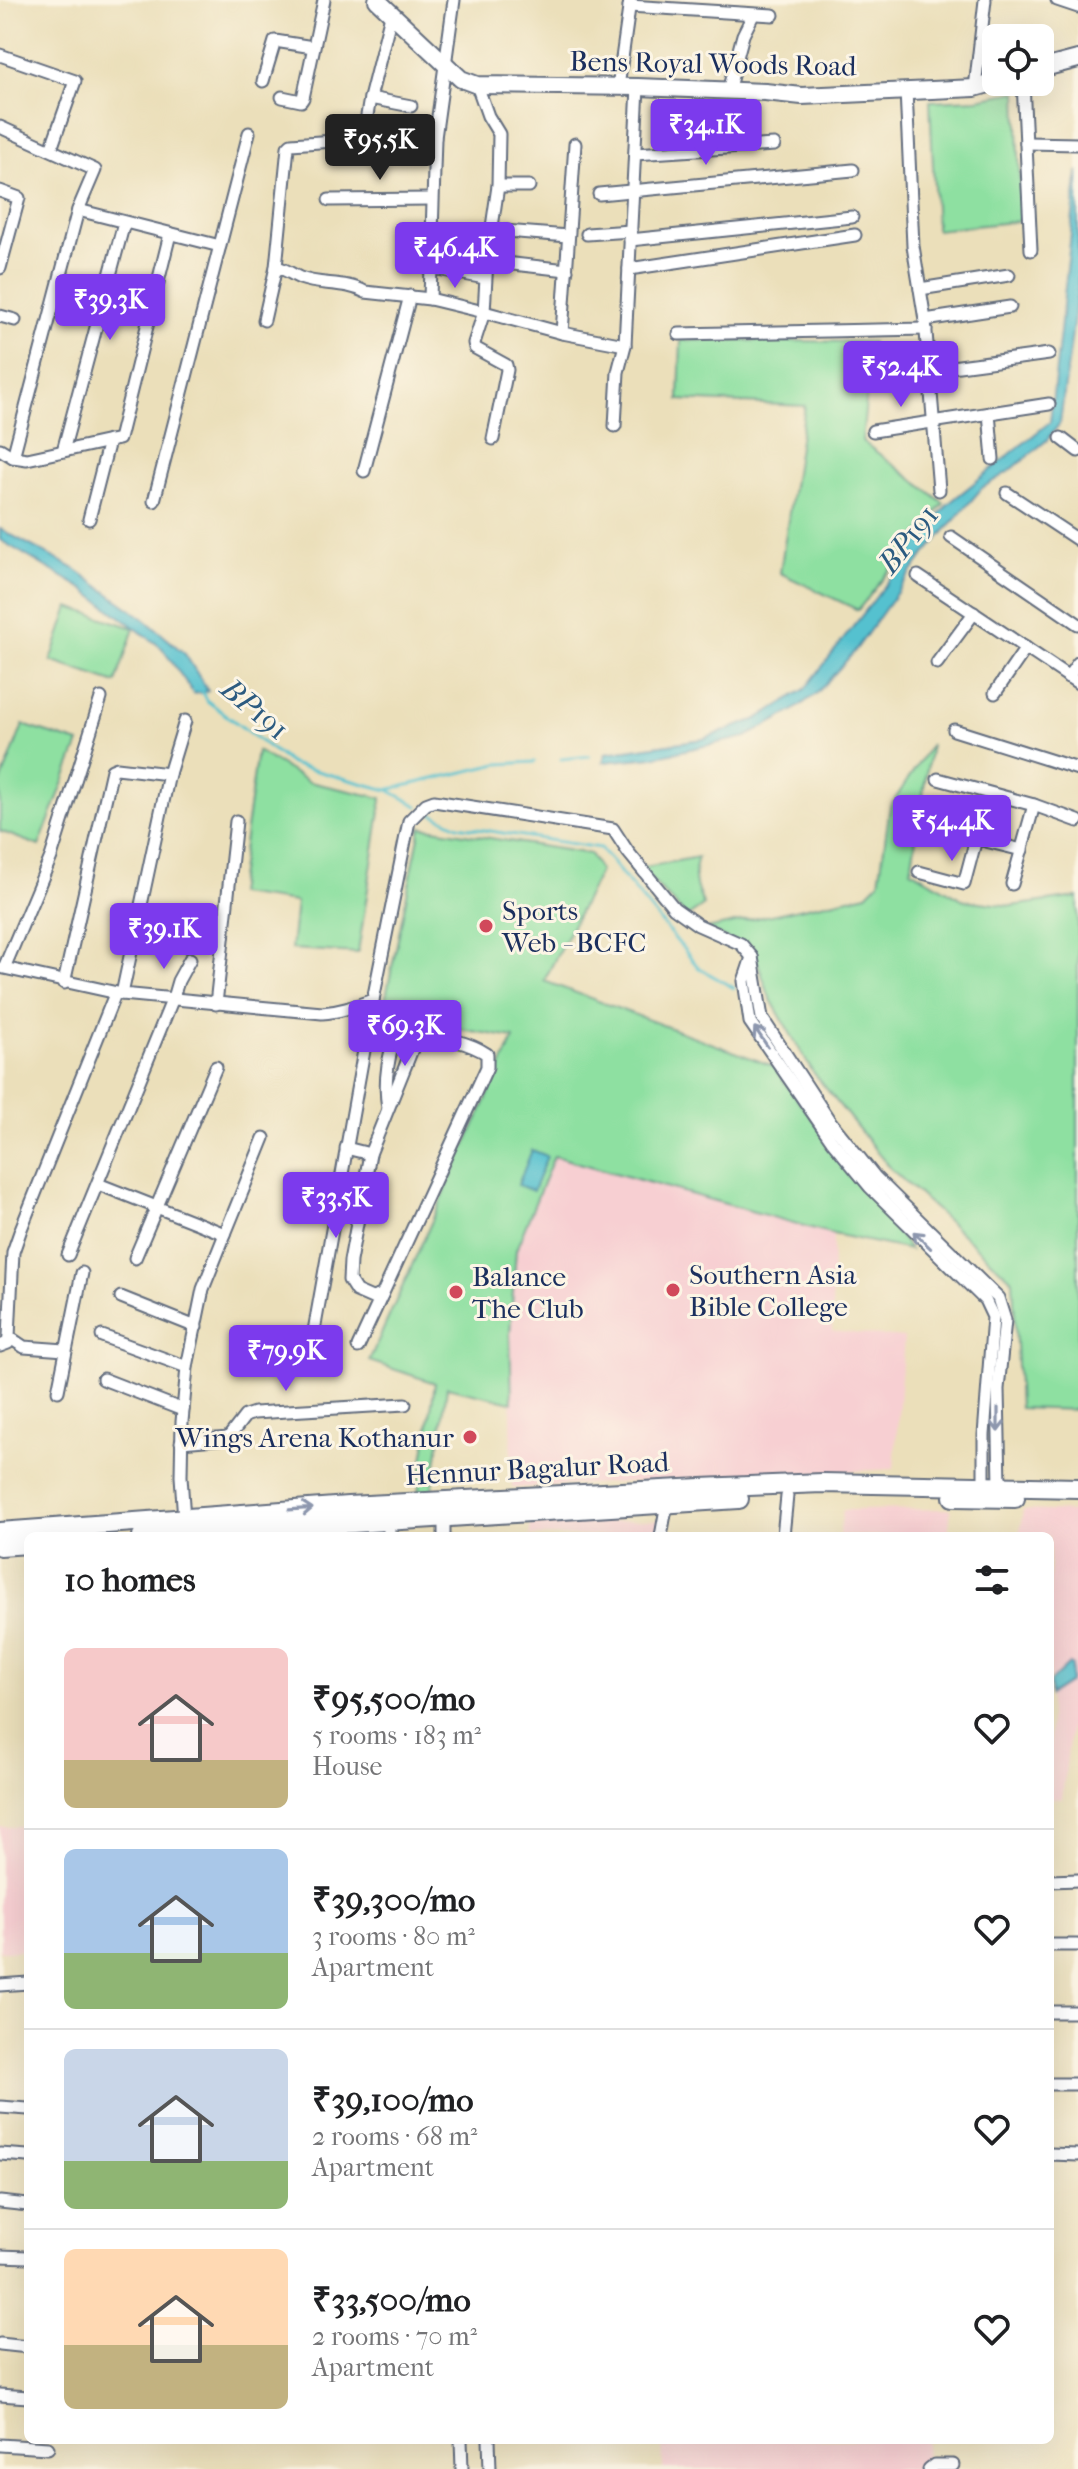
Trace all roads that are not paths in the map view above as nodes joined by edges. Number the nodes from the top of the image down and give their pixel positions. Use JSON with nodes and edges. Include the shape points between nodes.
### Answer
{"nodes":[{"id":1,"x":324,"y":0,"type":"edge"},
{"id":2,"x":377,"y":0,"type":"edge"},
{"id":3,"x":454,"y":0,"type":"edge"},
{"id":4,"x":985,"y":0,"type":"edge"},
{"id":5,"x":1057,"y":0,"type":"edge"},
{"id":6,"x":629,"y":3,"type":"edge"},
{"id":7,"x":1078,"y":7,"type":"edge"},
{"id":8,"x":392,"y":11,"type":"junction"},
{"id":9,"x":753,"y":15,"type":"junction"},
{"id":10,"x":773,"y":15,"type":"dead end"},
{"id":11,"x":313,"y":47,"type":"junction"},
{"id":12,"x":0,"y":55,"type":"edge"},
{"id":13,"x":1078,"y":59,"type":"edge"},
{"id":14,"x":446,"y":64,"type":"junction"},
{"id":15,"x":1054,"y":65,"type":"edge"},
{"id":16,"x":263,"y":81,"type":"dead end"},
{"id":17,"x":469,"y":82,"type":"junction"},
{"id":18,"x":982,"y":86,"type":"edge"},
{"id":19,"x":618,"y":87,"type":"junction"},
{"id":20,"x":638,"y":87,"type":"junction"},
{"id":21,"x":975,"y":88,"type":"junction"},
{"id":22,"x":906,"y":90,"type":"junction"},
{"id":23,"x":728,"y":91,"type":"junction"},
{"id":24,"x":1024,"y":96,"type":"edge"},
{"id":25,"x":282,"y":97,"type":"dead end"},
{"id":26,"x":370,"y":98,"type":"junction"},
{"id":27,"x":411,"y":106,"type":"dead end"},
{"id":28,"x":0,"y":127,"type":"edge"},
{"id":29,"x":249,"y":133,"type":"dead end"},
{"id":30,"x":435,"y":138,"type":"junction"},
{"id":31,"x":363,"y":139,"type":"junction"},
{"id":32,"x":1026,"y":143,"type":"junction"},
{"id":33,"x":575,"y":144,"type":"dead end"},
{"id":34,"x":1078,"y":144,"type":"edge"},
{"id":35,"x":774,"y":145,"type":"dead end"},
{"id":36,"x":51,"y":149,"type":"junction"},
{"id":37,"x":635,"y":154,"type":"junction"},
{"id":38,"x":853,"y":170,"type":"dead end"},
{"id":39,"x":498,"y":186,"type":"junction"},
{"id":40,"x":529,"y":186,"type":"dead end"},
{"id":41,"x":633,"y":189,"type":"junction"},
{"id":42,"x":0,"y":191,"type":"edge"},
{"id":43,"x":599,"y":194,"type":"dead end"},
{"id":44,"x":432,"y":199,"type":"junction"},
{"id":45,"x":329,"y":200,"type":"dead end"},
{"id":46,"x":78,"y":210,"type":"junction"},
{"id":47,"x":852,"y":217,"type":"dead end"},
{"id":48,"x":124,"y":223,"type":"junction"},
{"id":49,"x":492,"y":230,"type":"junction"},
{"id":50,"x":170,"y":234,"type":"junction"},
{"id":51,"x":587,"y":234,"type":"dead end"},
{"id":52,"x":855,"y":235,"type":"dead end"},
{"id":53,"x":568,"y":236,"type":"junction"},
{"id":54,"x":631,"y":236,"type":"junction"},
{"id":55,"x":220,"y":246,"type":"junction"},
{"id":56,"x":1031,"y":250,"type":"dead end"},
{"id":57,"x":487,"y":261,"type":"junction"},
{"id":58,"x":276,"y":267,"type":"junction"},
{"id":59,"x":0,"y":268,"type":"edge"},
{"id":60,"x":432,"y":268,"type":"junction"},
{"id":61,"x":629,"y":269,"type":"junction"},
{"id":62,"x":567,"y":270,"type":"junction"},
{"id":63,"x":1009,"y":275,"type":"dead end"},
{"id":64,"x":485,"y":278,"type":"junction"},
{"id":65,"x":920,"y":289,"type":"junction"},
{"id":66,"x":410,"y":296,"type":"junction"},
{"id":67,"x":430,"y":299,"type":"junction"},
{"id":68,"x":1010,"y":307,"type":"dead end"},
{"id":69,"x":484,"y":312,"type":"junction"},
{"id":70,"x":0,"y":316,"type":"edge"},
{"id":71,"x":15,"y":320,"type":"dead end"},
{"id":72,"x":264,"y":320,"type":"dead end"},
{"id":73,"x":926,"y":325,"type":"junction"},
{"id":74,"x":562,"y":333,"type":"junction"},
{"id":75,"x":679,"y":334,"type":"dead end"},
{"id":76,"x":625,"y":345,"type":"junction"},
{"id":77,"x":1049,"y":354,"type":"dead end"},
{"id":78,"x":929,"y":373,"type":"junction"},
{"id":79,"x":871,"y":383,"type":"dead end"},
{"id":80,"x":1049,"y":404,"type":"dead end"},
{"id":81,"x":989,"y":413,"type":"junction"},
{"id":82,"x":934,"y":423,"type":"junction"},
{"id":83,"x":615,"y":426,"type":"dead end"},
{"id":84,"x":873,"y":431,"type":"dead end"},
{"id":85,"x":1061,"y":438,"type":"dead end"},
{"id":86,"x":493,"y":439,"type":"dead end"},
{"id":87,"x":109,"y":441,"type":"junction"},
{"id":88,"x":0,"y":449,"type":"edge"},
{"id":89,"x":63,"y":451,"type":"junction"},
{"id":90,"x":1078,"y":451,"type":"edge"},
{"id":91,"x":13,"y":457,"type":"junction"},
{"id":92,"x":993,"y":459,"type":"dead end"},
{"id":93,"x":364,"y":471,"type":"dead end"},
{"id":94,"x":939,"y":490,"type":"dead end"},
{"id":95,"x":1007,"y":493,"type":"dead end"},
{"id":96,"x":154,"y":501,"type":"dead end"},
{"id":97,"x":89,"y":519,"type":"dead end"},
{"id":98,"x":951,"y":537,"type":"dead end"},
{"id":99,"x":1078,"y":540,"type":"edge"},
{"id":100,"x":918,"y":576,"type":"dead end"},
{"id":101,"x":974,"y":613,"type":"junction"},
{"id":102,"x":1078,"y":624,"type":"edge"},
{"id":103,"x":1026,"y":648,"type":"junction"},
{"id":104,"x":937,"y":663,"type":"dead end"},
{"id":105,"x":1078,"y":663,"type":"edge"},
{"id":106,"x":1073,"y":680,"type":"edge"},
{"id":107,"x":995,"y":693,"type":"dead end"},
{"id":108,"x":101,"y":698,"type":"dead end"},
{"id":109,"x":185,"y":721,"type":"dead end"},
{"id":110,"x":954,"y":730,"type":"dead end"},
{"id":111,"x":1078,"y":769,"type":"edge"},
{"id":112,"x":169,"y":774,"type":"junction"},
{"id":113,"x":938,"y":779,"type":"dead end"},
{"id":114,"x":1034,"y":805,"type":"junction"},
{"id":115,"x":236,"y":821,"type":"dead end"},
{"id":116,"x":1078,"y":821,"type":"edge"},
{"id":117,"x":925,"y":826,"type":"dead end"},
{"id":118,"x":976,"y":839,"type":"junction"},
{"id":119,"x":1022,"y":850,"type":"junction"},
{"id":120,"x":919,"y":872,"type":"dead end"},
{"id":121,"x":1012,"y":884,"type":"dead end"},
{"id":122,"x":752,"y":957,"type":"junction"},
{"id":123,"x":190,"y":959,"type":"dead end"},
{"id":124,"x":1,"y":971,"type":"edge"},
{"id":125,"x":64,"y":983,"type":"junction"},
{"id":126,"x":118,"y":994,"type":"junction"},
{"id":127,"x":173,"y":998,"type":"junction"},
{"id":128,"x":373,"y":1000,"type":"junction"},
{"id":129,"x":216,"y":1004,"type":"junction"},
{"id":130,"x":369,"y":1020,"type":"junction"},
{"id":131,"x":398,"y":1026,"type":"junction"},
{"id":132,"x":414,"y":1029,"type":"dead end"},
{"id":133,"x":216,"y":1067,"type":"dead end"},
{"id":134,"x":388,"y":1109,"type":"junction"},
{"id":135,"x":264,"y":1138,"type":"dead end"},
{"id":136,"x":346,"y":1148,"type":"junction"},
{"id":137,"x":370,"y":1154,"type":"junction"},
{"id":138,"x":98,"y":1184,"type":"junction"},
{"id":139,"x":154,"y":1207,"type":"junction"},
{"id":140,"x":225,"y":1234,"type":"junction"},
{"id":141,"x":68,"y":1255,"type":"dead end"},
{"id":142,"x":135,"y":1258,"type":"dead end"},
{"id":143,"x":969,"y":1267,"type":"junction"},
{"id":144,"x":82,"y":1273,"type":"dead end"},
{"id":145,"x":959,"y":1276,"type":"junction"},
{"id":146,"x":382,"y":1295,"type":"junction"},
{"id":147,"x":121,"y":1297,"type":"dead end"},
{"id":148,"x":196,"y":1327,"type":"junction"},
{"id":149,"x":314,"y":1331,"type":"dead end"},
{"id":150,"x":102,"y":1336,"type":"dead end"},
{"id":151,"x":5,"y":1342,"type":"edge"},
{"id":152,"x":358,"y":1347,"type":"dead end"},
{"id":153,"x":65,"y":1350,"type":"junction"},
{"id":154,"x":187,"y":1367,"type":"junction"},
{"id":155,"x":103,"y":1379,"type":"dead end"},
{"id":156,"x":58,"y":1391,"type":"dead end"},
{"id":157,"x":405,"y":1404,"type":"dead end"},
{"id":158,"x":183,"y":1410,"type":"junction"},
{"id":159,"x":181,"y":1442,"type":"junction"},
{"id":160,"x":992,"y":1485,"type":"junction"},
{"id":161,"x":1078,"y":1488,"type":"edge"},
{"id":162,"x":701,"y":1494,"type":"junction"},
{"id":163,"x":787,"y":1496,"type":"junction"},
{"id":164,"x":1078,"y":1500,"type":"edge"},
{"id":165,"x":667,"y":1503,"type":"junction"},
{"id":166,"x":444,"y":1516,"type":"junction"},
{"id":167,"x":184,"y":1519,"type":"junction"},
{"id":168,"x":389,"y":1528,"type":"edge"},
{"id":169,"x":327,"y":1530,"type":"edge"},
{"id":170,"x":0,"y":1532,"type":"edge"},
{"id":171,"x":270,"y":1532,"type":"edge"},
{"id":172,"x":444,"y":1532,"type":"edge"},
{"id":173,"x":662,"y":1532,"type":"edge"},
{"id":174,"x":783,"y":1532,"type":"edge"},
{"id":175,"x":24,"y":1544,"type":"edge"},
{"id":176,"x":0,"y":1546,"type":"edge"},
{"id":177,"x":1078,"y":1880,"type":"edge"},
{"id":178,"x":1054,"y":1881,"type":"edge"},
{"id":179,"x":1054,"y":1945,"type":"edge"},
{"id":180,"x":1078,"y":1945,"type":"edge"},
{"id":181,"x":24,"y":1983,"type":"edge"},
{"id":182,"x":0,"y":1985,"type":"edge"},
{"id":183,"x":1054,"y":2012,"type":"edge"},
{"id":184,"x":1078,"y":2012,"type":"edge"},
{"id":185,"x":1054,"y":2084,"type":"edge"},
{"id":186,"x":1078,"y":2084,"type":"edge"},
{"id":187,"x":0,"y":2107,"type":"edge"},
{"id":188,"x":24,"y":2109,"type":"edge"},
{"id":189,"x":0,"y":2154,"type":"edge"},
{"id":190,"x":1054,"y":2154,"type":"edge"},
{"id":191,"x":1078,"y":2155,"type":"edge"},
{"id":192,"x":24,"y":2156,"type":"edge"},
{"id":193,"x":0,"y":2202,"type":"edge"},
{"id":194,"x":24,"y":2205,"type":"edge"},
{"id":195,"x":0,"y":2256,"type":"edge"},
{"id":196,"x":24,"y":2257,"type":"edge"},
{"id":197,"x":0,"y":2344,"type":"edge"},
{"id":198,"x":24,"y":2347,"type":"edge"},
{"id":199,"x":0,"y":2395,"type":"edge"},
{"id":200,"x":24,"y":2397,"type":"edge"},
{"id":201,"x":461,"y":2444,"type":"edge"},
{"id":202,"x":489,"y":2444,"type":"edge"},
{"id":203,"x":0,"y":2445,"type":"edge"},
{"id":204,"x":48,"y":2448,"type":"dead end"},
{"id":205,"x":953,"y":2465,"type":"dead end"},
{"id":206,"x":462,"y":2469,"type":"edge"},
{"id":207,"x":490,"y":2469,"type":"edge"},
{"id":208,"x":929,"y":2469,"type":"edge"}],
"edges":[{"from":1,"to":11,"type":"street"},
{"from":2,"to":8,"type":"street"},
{"from":3,"to":14,"type":"street"},
{"from":4,"to":21,"type":"street"},
{"from":5,"to":7,"type":"street"},
{"from":6,"to":9,"type":"street"},
{"from":6,"to":19,"type":"street"},
{"from":8,"to":14,"type":"street"},
{"from":8,"to":26,"type":"street"},
{"from":9,"to":10,"type":"street"},
{"from":9,"to":23,"type":"street"},
{"from":11,"to":16,"type":"street","via":[[275,41]]},
{"from":11,"to":25,"type":"street","via":[[303,100]]},
{"from":12,"to":36,"type":"street","via":[[75,81]]},
{"from":13,"to":15,"type":"street"},
{"from":14,"to":17,"type":"street"},
{"from":14,"to":30,"type":"street"},
{"from":17,"to":19,"type":"street","name":"Bens Royal Woods Road"},
{"from":17,"to":39,"type":"street","via":[[499,134]]},
{"from":18,"to":21,"type":"street","name":"Bens Royal Woods Road"},
{"from":19,"to":20,"type":"street","name":"Bens Royal Woods Road"},
{"from":20,"to":23,"type":"street","name":"Bens Royal Woods Road"},
{"from":20,"to":37,"type":"street"},
{"from":21,"to":22,"type":"street","name":"Bens Royal Woods Road"},
{"from":22,"to":23,"type":"street","name":"Bens Royal Woods Road","via":[[802,96]]},
{"from":22,"to":65,"type":"street"},
{"from":24,"to":32,"type":"street"},
{"from":26,"to":27,"type":"street"},
{"from":26,"to":31,"type":"street"},
{"from":28,"to":36,"type":"street"},
{"from":29,"to":55,"type":"street"},
{"from":30,"to":31,"type":"street"},
{"from":30,"to":44,"type":"street"},
{"from":31,"to":58,"type":"street","via":[[288,147]]},
{"from":32,"to":34,"type":"street"},
{"from":32,"to":56,"type":"street"},
{"from":33,"to":53,"type":"street"},
{"from":35,"to":37,"type":"street"},
{"from":36,"to":46,"type":"street","via":[[95,170]]},
{"from":37,"to":41,"type":"street"},
{"from":38,"to":41,"type":"street"},
{"from":39,"to":40,"type":"street"},
{"from":39,"to":49,"type":"street"},
{"from":41,"to":43,"type":"street"},
{"from":41,"to":54,"type":"street"},
{"from":42,"to":59,"type":"street","via":[[19,198]]},
{"from":44,"to":45,"type":"street"},
{"from":44,"to":60,"type":"street"},
{"from":46,"to":48,"type":"street"},
{"from":46,"to":91,"type":"street"},
{"from":47,"to":54,"type":"street"},
{"from":48,"to":50,"type":"street"},
{"from":48,"to":89,"type":"street"},
{"from":49,"to":53,"type":"street"},
{"from":49,"to":57,"type":"street"},
{"from":50,"to":55,"type":"street"},
{"from":50,"to":87,"type":"street","via":[[119,439]]},
{"from":51,"to":54,"type":"street"},
{"from":52,"to":61,"type":"street"},
{"from":53,"to":62,"type":"street"},
{"from":54,"to":61,"type":"street"},
{"from":55,"to":96,"type":"street"},
{"from":57,"to":62,"type":"street"},
{"from":57,"to":64,"type":"street"},
{"from":58,"to":66,"type":"street","via":[[302,279]]},
{"from":58,"to":72,"type":"street"},
{"from":60,"to":64,"type":"street"},
{"from":60,"to":67,"type":"street"},
{"from":61,"to":76,"type":"street"},
{"from":62,"to":74,"type":"street"},
{"from":63,"to":65,"type":"street"},
{"from":64,"to":69,"type":"street"},
{"from":65,"to":73,"type":"street"},
{"from":66,"to":67,"type":"street"},
{"from":66,"to":93,"type":"street"},
{"from":67,"to":69,"type":"street"},
{"from":68,"to":73,"type":"street"},
{"from":69,"to":74,"type":"street"},
{"from":69,"to":86,"type":"street","via":[[475,348],[507,370]]},
{"from":70,"to":71,"type":"street"},
{"from":73,"to":75,"type":"street"},
{"from":73,"to":78,"type":"street"},
{"from":74,"to":76,"type":"street"},
{"from":76,"to":83,"type":"street"},
{"from":77,"to":78,"type":"street"},
{"from":78,"to":79,"type":"street"},
{"from":78,"to":82,"type":"street"},
{"from":80,"to":81,"type":"street"},
{"from":81,"to":82,"type":"street"},
{"from":81,"to":92,"type":"street"},
{"from":82,"to":84,"type":"street"},
{"from":82,"to":94,"type":"street"},
{"from":85,"to":90,"type":"street"},
{"from":87,"to":89,"type":"street"},
{"from":87,"to":97,"type":"street"},
{"from":88,"to":91,"type":"street"},
{"from":89,"to":91,"type":"street"},
{"from":95,"to":99,"type":"street"},
{"from":98,"to":102,"type":"street"},
{"from":100,"to":101,"type":"street"},
{"from":101,"to":103,"type":"street"},
{"from":101,"to":104,"type":"street"},
{"from":103,"to":106,"type":"street"},
{"from":103,"to":107,"type":"street"},
{"from":105,"to":106,"type":"street"},
{"from":108,"to":124,"type":"street","via":[[51,857]]},
{"from":109,"to":112,"type":"street"},
{"from":110,"to":111,"type":"street"},
{"from":112,"to":125,"type":"street","via":[[112,770]]},
{"from":112,"to":126,"type":"street"},
{"from":113,"to":114,"type":"street"},
{"from":114,"to":116,"type":"street"},
{"from":114,"to":119,"type":"street"},
{"from":115,"to":129,"type":"street"},
{"from":117,"to":118,"type":"street"},
{"from":118,"to":119,"type":"street"},
{"from":118,"to":120,"type":"street","via":[[964,884]]},
{"from":119,"to":121,"type":"street"},
{"from":122,"to":128,"type":"street","via":[[741,944],[674,908],[613,829],[434,801],[409,821]]},
{"from":122,"to":143,"type":"street","via":[[762,1018],[829,1120],[875,1177]]},
{"from":145,"to":122,"type":"street","one_way":true,"via":[[832,1141],[750,1022],[744,981]]},
{"from":123,"to":127,"type":"street"},
{"from":124,"to":125,"type":"street"},
{"from":125,"to":126,"type":"street"},
{"from":126,"to":127,"type":"street"},
{"from":126,"to":151,"type":"street","via":[[13,1252]]},
{"from":127,"to":129,"type":"street"},
{"from":127,"to":138,"type":"street"},
{"from":128,"to":129,"type":"street","via":[[322,1013]]},
{"from":128,"to":130,"type":"street"},
{"from":130,"to":131,"type":"street"},
{"from":130,"to":136,"type":"street"},
{"from":131,"to":132,"type":"street"},
{"from":131,"to":134,"type":"street","via":[[389,1053]]},
{"from":133,"to":139,"type":"street"},
{"from":134,"to":137,"type":"street"},
{"from":134,"to":146,"type":"street","via":[[413,1047],[423,1036],[477,1047],[487,1054],[487,1067]]},
{"from":135,"to":140,"type":"street"},
{"from":136,"to":137,"type":"street"},
{"from":136,"to":149,"type":"street"},
{"from":137,"to":146,"type":"street","via":[[349,1280],[364,1295]]},
{"from":138,"to":139,"type":"street"},
{"from":138,"to":141,"type":"street"},
{"from":139,"to":140,"type":"street"},
{"from":139,"to":142,"type":"street"},
{"from":140,"to":148,"type":"street","via":[[203,1289]]},
{"from":143,"to":145,"type":"street"},
{"from":143,"to":160,"type":"street","one_way":true,"via":[[998,1298],[1005,1320]]},
{"from":144,"to":153,"type":"street"},
{"from":145,"to":160,"type":"street","via":[[985,1300],[993,1317],[984,1435]]},
{"from":146,"to":152,"type":"street"},
{"from":147,"to":148,"type":"street"},
{"from":148,"to":154,"type":"street"},
{"from":150,"to":154,"type":"street"},
{"from":151,"to":153,"type":"street"},
{"from":153,"to":156,"type":"street"},
{"from":154,"to":158,"type":"street"},
{"from":155,"to":158,"type":"street"},
{"from":157,"to":159,"type":"street","via":[[254,1413],[245,1416],[228,1438]]},
{"from":158,"to":159,"type":"street"},
{"from":159,"to":167,"type":"street"},
{"from":160,"to":161,"type":"main road","name":"Hennur Bagalur Road"},
{"from":160,"to":162,"type":"main road","name":"Hennur Bagalur Road","via":[[822,1483]]},
{"from":162,"to":163,"type":"main road","name":"Hennur Bagalur Road"},
{"from":162,"to":165,"type":"main road","name":"Hennur Bagalur Road"},
{"from":167,"to":162,"type":"main road","name":"Hennur Bagalur Road","one_way":true,"via":[[348,1506]]},
{"from":163,"to":164,"type":"main road","name":"Hennur Bagalur Road"},
{"from":163,"to":174,"type":"street"},
{"from":165,"to":166,"type":"main road","name":"Hennur Bagalur Road"},
{"from":165,"to":173,"type":"street"},
{"from":166,"to":168,"type":"main road","name":"Hennur Bagalur Road"},
{"from":166,"to":172,"type":"street"},
{"from":167,"to":170,"type":"main road","name":"Hennur Bagalur Road"},
{"from":168,"to":169,"type":"main road","name":"Hennur Bagalur Road"},
{"from":169,"to":171,"type":"main road","name":"Hennur Bagalur Road"},
{"from":175,"to":176,"type":"main road"},
{"from":177,"to":178,"type":"street"},
{"from":179,"to":180,"type":"street"},
{"from":181,"to":182,"type":"street"},
{"from":183,"to":184,"type":"street"},
{"from":185,"to":186,"type":"street"},
{"from":187,"to":188,"type":"street"},
{"from":189,"to":192,"type":"street"},
{"from":190,"to":191,"type":"street"},
{"from":193,"to":194,"type":"street"},
{"from":195,"to":196,"type":"street"},
{"from":197,"to":198,"type":"street"},
{"from":199,"to":200,"type":"street"},
{"from":201,"to":206,"type":"street"},
{"from":202,"to":207,"type":"street"},
{"from":203,"to":204,"type":"street"},
{"from":205,"to":208,"type":"street"}]}
